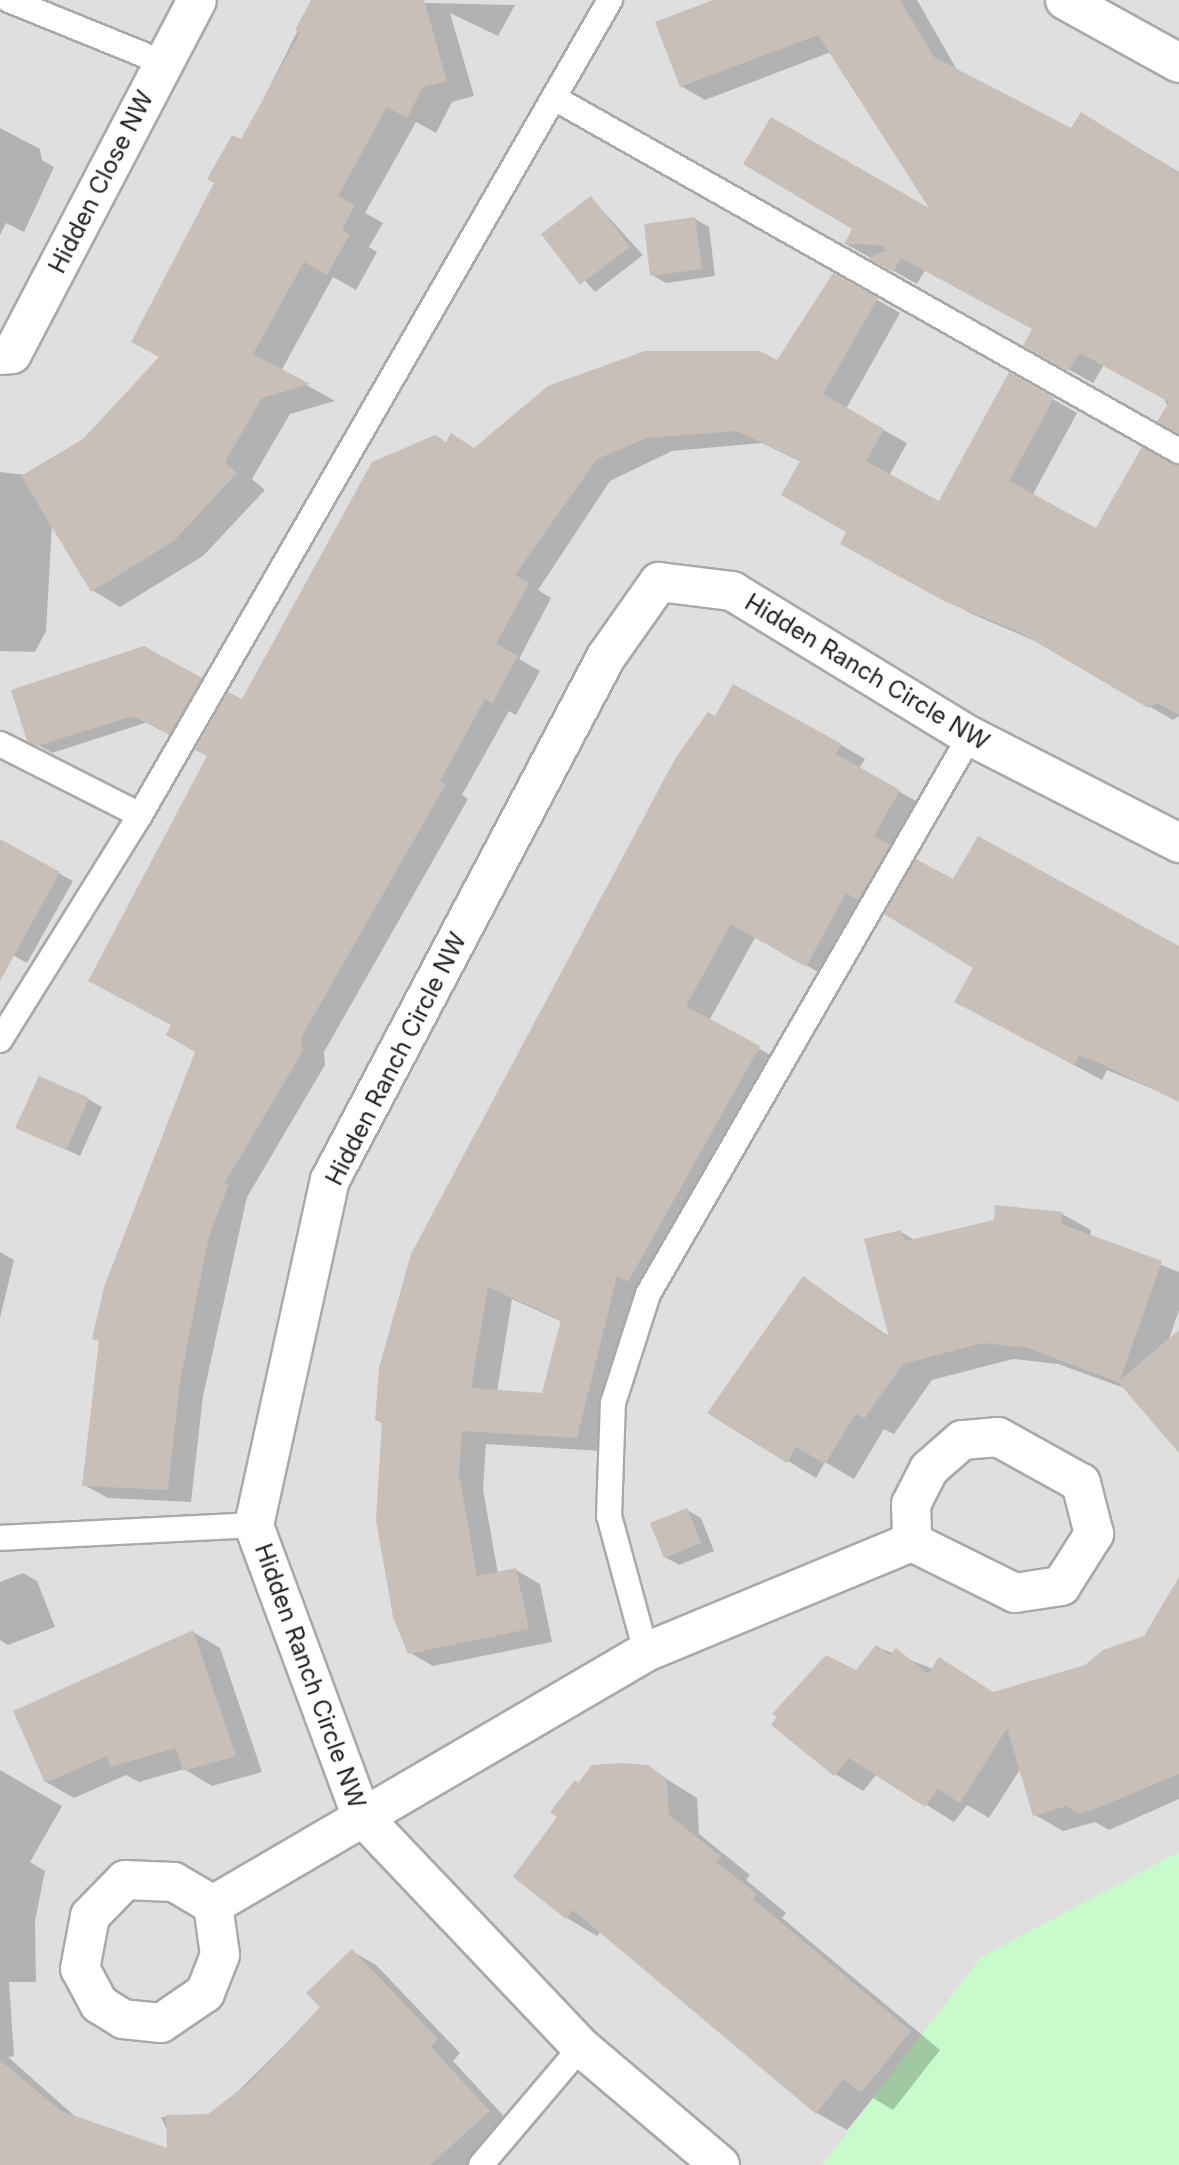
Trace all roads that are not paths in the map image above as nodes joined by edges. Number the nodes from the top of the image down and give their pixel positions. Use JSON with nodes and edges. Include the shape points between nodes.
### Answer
{"nodes":[{"id":1,"x":9,"y":0,"type":"edge"},
{"id":2,"x":197,"y":0,"type":"edge"},
{"id":3,"x":610,"y":0,"type":"edge"},
{"id":4,"x":1065,"y":0,"type":"edge"},
{"id":5,"x":162,"y":62,"type":"junction"},
{"id":6,"x":1179,"y":63,"type":"edge"},
{"id":7,"x":556,"y":99,"type":"junction"},
{"id":8,"x":0,"y":355,"type":"edge"},
{"id":9,"x":1179,"y":452,"type":"edge"},
{"id":10,"x":970,"y":736,"type":"junction"},
{"id":11,"x":0,"y":744,"type":"edge"},
{"id":12,"x":140,"y":815,"type":"junction"},
{"id":13,"x":1179,"y":843,"type":"edge"},
{"id":14,"x":0,"y":1040,"type":"edge"},
{"id":15,"x":254,"y":1525,"type":"junction"},
{"id":16,"x":0,"y":1538,"type":"edge"},
{"id":17,"x":912,"y":1542,"type":"junction"},
{"id":18,"x":646,"y":1651,"type":"junction"},
{"id":19,"x":360,"y":1815,"type":"junction"},
{"id":20,"x":214,"y":1905,"type":"dead end"},
{"id":21,"x":581,"y":2047,"type":"junction"},
{"id":22,"x":481,"y":2165,"type":"edge"},
{"id":23,"x":720,"y":2165,"type":"edge"}],
"edges":[{"from":1,"to":5,"type":"lane"},
{"from":2,"to":5,"type":"street","name":"Hidden Close NW"},
{"from":3,"to":7,"type":"lane"},
{"from":4,"to":6,"type":"street"},
{"from":5,"to":8,"type":"street","name":"Hidden Close NW","via":[[12,354]]},
{"from":7,"to":9,"type":"lane"},
{"from":7,"to":12,"type":"lane"},
{"from":10,"to":13,"type":"street","name":"Hidden Ranch Circle NW"},
{"from":10,"to":15,"type":"street","name":"Hidden Ranch Circle NW","via":[[732,591],[659,582],[606,657],[330,1180]]},
{"from":10,"to":18,"type":"lane","via":[[648,1294],[613,1403],[609,1516]]},
{"from":11,"to":12,"type":"lane"},
{"from":12,"to":14,"type":"lane"},
{"from":15,"to":16,"type":"lane"},
{"from":15,"to":19,"type":"street","name":"Hidden Ranch Circle NW"},
{"from":17,"to":17,"type":"street","via":[[911,1504],[929,1469],[962,1440],[998,1437],[1081,1483],[1094,1534],[1061,1586],[1015,1593]]},
{"from":17,"to":18,"type":"street"},
{"from":18,"to":19,"type":"street"},
{"from":19,"to":20,"type":"street"},
{"from":19,"to":21,"type":"street","name":"Hidden Ranch Circle NW"},
{"from":21,"to":22,"type":"lane"},
{"from":21,"to":23,"type":"street","name":"Hidden Ranch Circle NW"}]}
